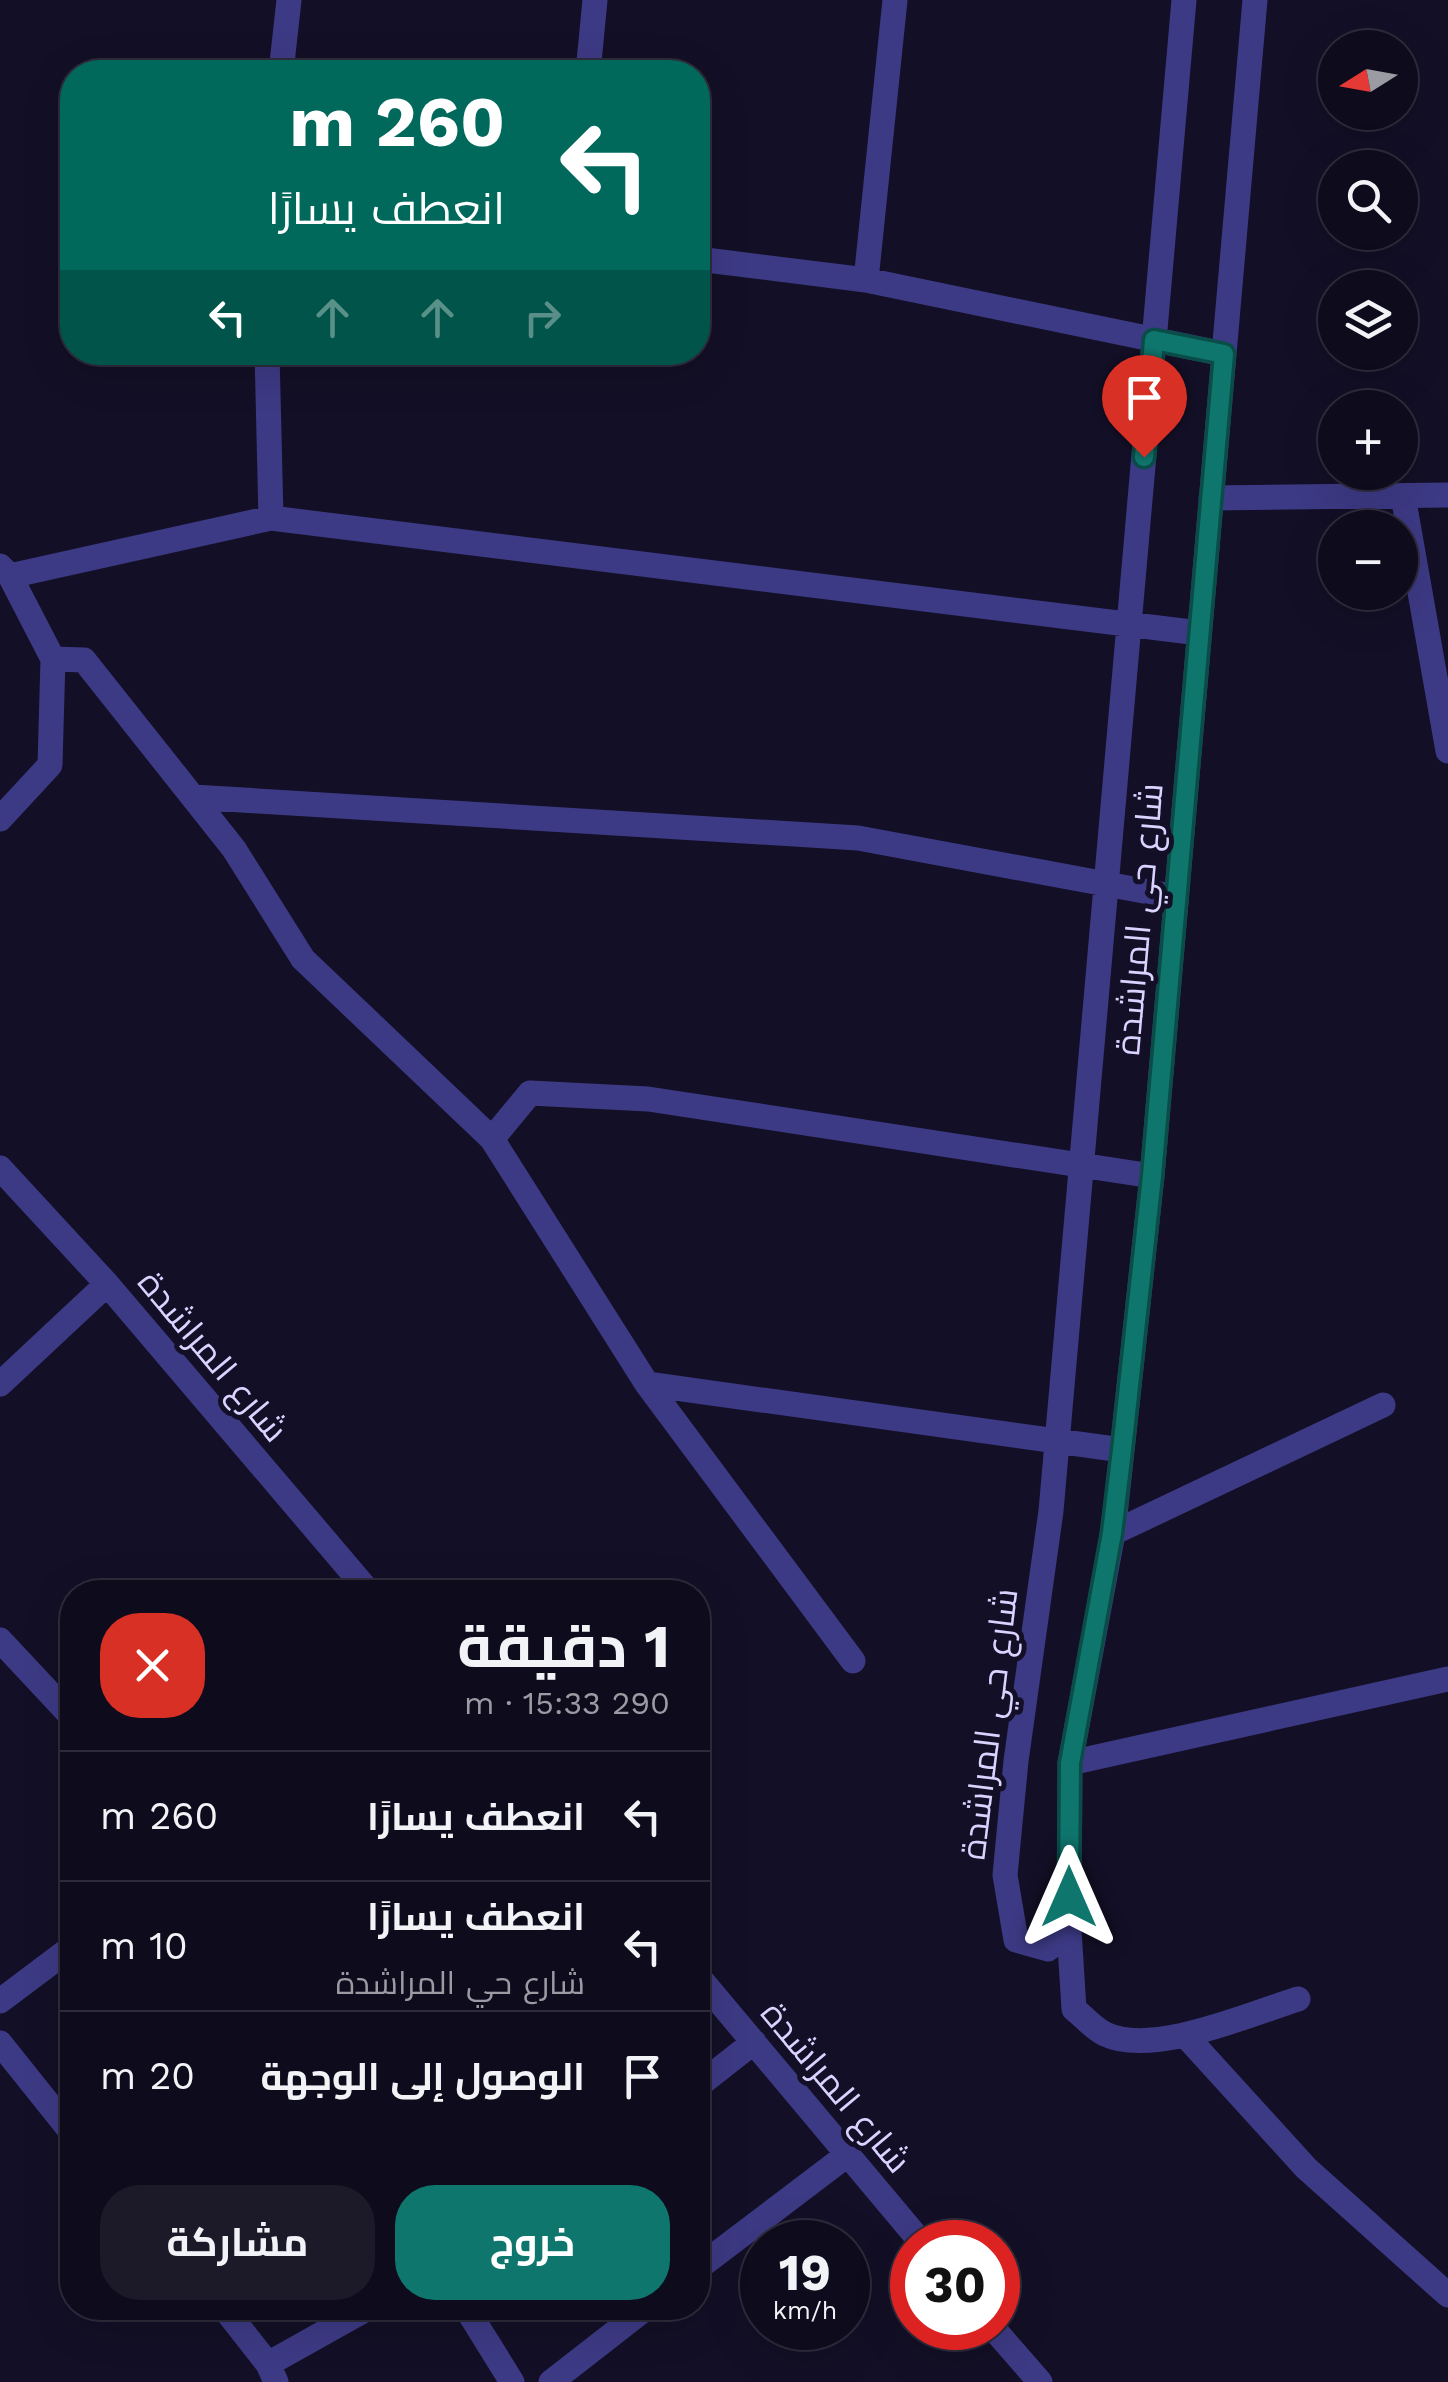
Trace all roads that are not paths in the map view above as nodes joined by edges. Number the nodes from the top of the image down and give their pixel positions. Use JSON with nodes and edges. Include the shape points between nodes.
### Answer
{"nodes":[{"id":1,"x":290,"y":0,"type":"edge"},
{"id":2,"x":595,"y":0,"type":"edge"},
{"id":3,"x":895,"y":0,"type":"edge"},
{"id":4,"x":1184,"y":0,"type":"edge"},
{"id":5,"x":1255,"y":0,"type":"edge"},
{"id":6,"x":282,"y":60,"type":"edge"},
{"id":7,"x":589,"y":60,"type":"edge"},
{"id":8,"x":710,"y":260,"type":"edge"},
{"id":9,"x":866,"y":280,"type":"junction"},
{"id":10,"x":1154,"y":340,"type":"junction"},
{"id":11,"x":1224,"y":354,"type":"junction"},
{"id":12,"x":266,"y":365,"type":"edge"},
{"id":13,"x":1402,"y":496,"type":"junction"},
{"id":14,"x":1448,"y":496,"type":"edge"},
{"id":15,"x":1212,"y":498,"type":"junction"},
{"id":16,"x":271,"y":518,"type":"junction"},
{"id":17,"x":5,"y":571,"type":"edge"},
{"id":18,"x":1129,"y":624,"type":"junction"},
{"id":19,"x":1200,"y":633,"type":"junction"},
{"id":20,"x":54,"y":659,"type":"junction"},
{"id":21,"x":1448,"y":751,"type":"edge"},
{"id":22,"x":193,"y":797,"type":"junction"},
{"id":23,"x":0,"y":820,"type":"edge"},
{"id":24,"x":1106,"y":884,"type":"junction"},
{"id":25,"x":1176,"y":897,"type":"junction"},
{"id":26,"x":492,"y":1139,"type":"junction"},
{"id":27,"x":1081,"y":1165,"type":"junction"},
{"id":28,"x":0,"y":1168,"type":"edge"},
{"id":29,"x":1152,"y":1176,"type":"junction"},
{"id":30,"x":106,"y":1284,"type":"junction"},
{"id":31,"x":0,"y":1384,"type":"edge"},
{"id":32,"x":647,"y":1384,"type":"junction"},
{"id":33,"x":1383,"y":1405,"type":"dead end"},
{"id":34,"x":1056,"y":1441,"type":"junction"},
{"id":35,"x":1122,"y":1450,"type":"junction"},
{"id":36,"x":1112,"y":1533,"type":"junction"},
{"id":37,"x":359,"y":1580,"type":"edge"},
{"id":38,"x":0,"y":1640,"type":"edge"},
{"id":39,"x":853,"y":1661,"type":"dead end"},
{"id":40,"x":1448,"y":1679,"type":"edge"},
{"id":41,"x":60,"y":1704,"type":"edge"},
{"id":42,"x":1070,"y":1763,"type":"junction"},
{"id":43,"x":1068,"y":1930,"type":"junction"},
{"id":44,"x":60,"y":1956,"type":"edge"},
{"id":45,"x":710,"y":1990,"type":"edge"},
{"id":46,"x":1298,"y":1998,"type":"dead end"},
{"id":47,"x":0,"y":2001,"type":"edge"},
{"id":48,"x":1185,"y":2035,"type":"junction"},
{"id":49,"x":754,"y":2042,"type":"junction"},
{"id":50,"x":0,"y":2044,"type":"edge"},
{"id":51,"x":710,"y":2077,"type":"edge"},
{"id":52,"x":60,"y":2119,"type":"edge"},
{"id":53,"x":847,"y":2156,"type":"junction"},
{"id":54,"x":902,"y":2220,"type":"edge"},
{"id":55,"x":710,"y":2259,"type":"edge"},
{"id":56,"x":1448,"y":2295,"type":"edge"},
{"id":57,"x":233,"y":2320,"type":"edge"},
{"id":58,"x":350,"y":2320,"type":"edge"},
{"id":59,"x":473,"y":2320,"type":"edge"},
{"id":60,"x":631,"y":2320,"type":"edge"},
{"id":61,"x":1012,"y":2350,"type":"edge"},
{"id":62,"x":272,"y":2373,"type":"edge"},
{"id":63,"x":512,"y":2382,"type":"edge"},
{"id":64,"x":551,"y":2382,"type":"edge"},
{"id":65,"x":1040,"y":2382,"type":"edge"}],
"edges":[{"from":1,"to":6,"type":"street"},
{"from":2,"to":7,"type":"street"},
{"from":3,"to":9,"type":"street"},
{"from":4,"to":10,"type":"street","name":"شارع حي المراشدة"},
{"from":5,"to":11,"type":"street","name":"شارع حي المراشدة"},
{"from":8,"to":9,"type":"street"},
{"from":9,"to":10,"type":"street"},
{"from":10,"to":11,"type":"street"},
{"from":10,"to":18,"type":"street","name":"شارع حي المراشدة"},
{"from":11,"to":15,"type":"street","name":"شارع حي المراشدة"},
{"from":12,"to":16,"type":"street"},
{"from":13,"to":14,"type":"street"},
{"from":13,"to":15,"type":"street"},
{"from":13,"to":21,"type":"street"},
{"from":15,"to":19,"type":"street","name":"شارع حي المراشدة"},
{"from":16,"to":17,"type":"street"},
{"from":16,"to":18,"type":"street"},
{"from":17,"to":20,"type":"street"},
{"from":18,"to":19,"type":"street"},
{"from":18,"to":24,"type":"street","name":"شارع حي المراشدة"},
{"from":19,"to":25,"type":"street","name":"شارع حي المراشدة"},
{"from":20,"to":22,"type":"street","via":[[84,660]]},
{"from":20,"to":23,"type":"street","via":[[50,765]]},
{"from":22,"to":24,"type":"street","via":[[858,838]]},
{"from":22,"to":26,"type":"street","via":[[302,959]]},
{"from":24,"to":25,"type":"street"},
{"from":24,"to":27,"type":"street","name":"شارع حي المراشدة"},
{"from":25,"to":29,"type":"street","name":"شارع حي المراشدة"},
{"from":26,"to":27,"type":"street","via":[[530,1093],[648,1099]]},
{"from":26,"to":32,"type":"street"},
{"from":27,"to":29,"type":"street"},
{"from":27,"to":34,"type":"street","name":"شارع حي المراشدة"},
{"from":28,"to":30,"type":"street","name":"شارع المراشدة"},
{"from":29,"to":35,"type":"street","name":"شارع حي المراشدة"},
{"from":30,"to":31,"type":"street"},
{"from":30,"to":37,"type":"street","name":"شارع المراشدة"},
{"from":32,"to":34,"type":"street"},
{"from":32,"to":39,"type":"street"},
{"from":33,"to":36,"type":"street"},
{"from":34,"to":35,"type":"street"},
{"from":34,"to":43,"type":"street","name":"شارع حي المراشدة","via":[[1005,1874],[1016,1940],[1048,1949]]},
{"from":35,"to":36,"type":"street","name":"شارع حي المراشدة"},
{"from":36,"to":42,"type":"street","name":"شارع حي المراشدة"},
{"from":38,"to":41,"type":"street"},
{"from":40,"to":42,"type":"street"},
{"from":42,"to":43,"type":"street","name":"شارع حي المراشدة"},
{"from":43,"to":48,"type":"street","via":[[1074,2009],[1106,2035],[1147,2042]]},
{"from":44,"to":47,"type":"street"},
{"from":45,"to":49,"type":"street","name":"شارع المراشدة"},
{"from":46,"to":48,"type":"street"},
{"from":48,"to":56,"type":"street","via":[[1306,2168]]},
{"from":49,"to":51,"type":"street"},
{"from":49,"to":53,"type":"street","name":"شارع المراشدة"},
{"from":50,"to":52,"type":"street"},
{"from":53,"to":54,"type":"street","name":"شارع المراشدة"},
{"from":53,"to":55,"type":"street"},
{"from":57,"to":62,"type":"street"},
{"from":58,"to":62,"type":"street"},
{"from":59,"to":63,"type":"street"},
{"from":60,"to":64,"type":"street"},
{"from":61,"to":65,"type":"street"}]}
